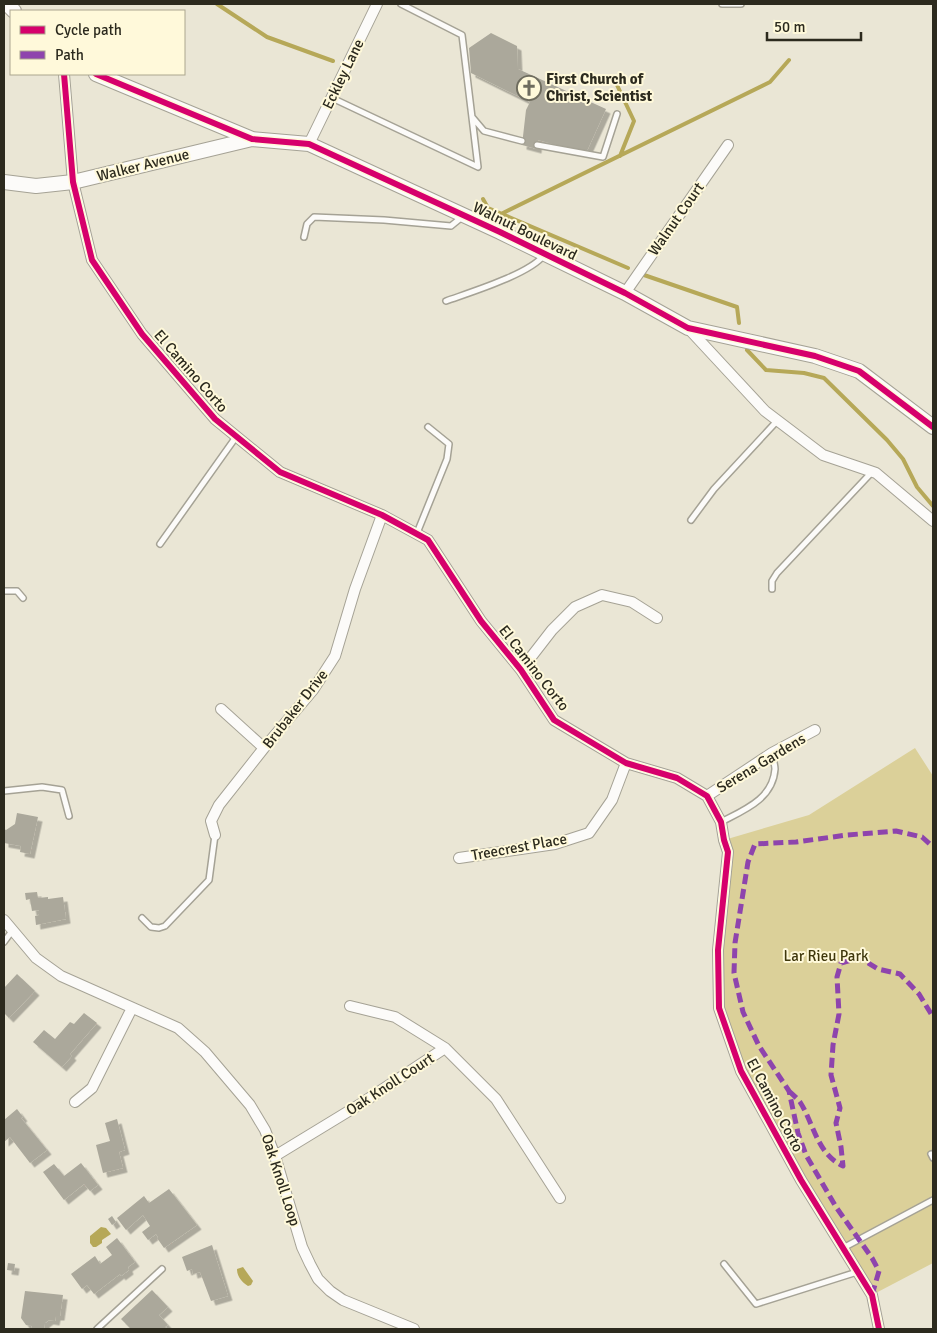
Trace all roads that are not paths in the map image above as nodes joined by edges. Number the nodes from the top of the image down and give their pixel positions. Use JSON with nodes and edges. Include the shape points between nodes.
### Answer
{"nodes":[{"id":1,"x":377,"y":4,"type":"edge"},
{"id":2,"x":401,"y":4,"type":"edge"},
{"id":3,"x":722,"y":4,"type":"edge"},
{"id":4,"x":741,"y":4,"type":"edge"},
{"id":5,"x":64,"y":75,"type":"edge"},
{"id":6,"x":98,"y":75,"type":"edge"},
{"id":7,"x":331,"y":98,"type":"junction"},
{"id":8,"x":617,"y":114,"type":"dead end"},
{"id":9,"x":472,"y":117,"type":"junction"},
{"id":10,"x":252,"y":139,"type":"junction"},
{"id":11,"x":522,"y":141,"type":"dead end"},
{"id":12,"x":309,"y":144,"type":"junction"},
{"id":13,"x":537,"y":145,"type":"dead end"},
{"id":14,"x":728,"y":145,"type":"dead end"},
{"id":15,"x":4,"y":182,"type":"edge"},
{"id":16,"x":73,"y":182,"type":"junction"},
{"id":17,"x":464,"y":215,"type":"junction"},
{"id":18,"x":304,"y":237,"type":"dead end"},
{"id":19,"x":545,"y":254,"type":"junction"},
{"id":20,"x":625,"y":293,"type":"junction"},
{"id":21,"x":446,"y":301,"type":"dead end"},
{"id":22,"x":688,"y":328,"type":"junction"},
{"id":23,"x":777,"y":420,"type":"junction"},
{"id":24,"x":933,"y":427,"type":"edge"},
{"id":25,"x":428,"y":428,"type":"dead end"},
{"id":26,"x":236,"y":436,"type":"junction"},
{"id":27,"x":872,"y":472,"type":"junction"},
{"id":28,"x":382,"y":515,"type":"junction"},
{"id":29,"x":690,"y":520,"type":"dead end"},
{"id":30,"x":933,"y":521,"type":"edge"},
{"id":31,"x":417,"y":534,"type":"junction"},
{"id":32,"x":160,"y":544,"type":"dead end"},
{"id":33,"x":772,"y":589,"type":"dead end"},
{"id":34,"x":4,"y":591,"type":"edge"},
{"id":35,"x":23,"y":598,"type":"dead end"},
{"id":36,"x":658,"y":618,"type":"dead end"},
{"id":37,"x":520,"y":670,"type":"junction"},
{"id":38,"x":221,"y":709,"type":"dead end"},
{"id":39,"x":815,"y":730,"type":"dead end"},
{"id":40,"x":264,"y":748,"type":"junction"},
{"id":41,"x":772,"y":753,"type":"junction"},
{"id":42,"x":626,"y":763,"type":"junction"},
{"id":43,"x":4,"y":791,"type":"edge"},
{"id":44,"x":707,"y":796,"type":"junction"},
{"id":45,"x":69,"y":816,"type":"dead end"},
{"id":46,"x":721,"y":822,"type":"junction"},
{"id":47,"x":215,"y":835,"type":"joint"},
{"id":48,"x":459,"y":858,"type":"dead end"},
{"id":49,"x":142,"y":918,"type":"dead end"},
{"id":50,"x":4,"y":920,"type":"edge"},
{"id":51,"x":12,"y":931,"type":"junction"},
{"id":52,"x":4,"y":942,"type":"edge"},
{"id":53,"x":350,"y":1006,"type":"dead end"},
{"id":54,"x":132,"y":1008,"type":"junction"},
{"id":55,"x":445,"y":1048,"type":"junction"},
{"id":56,"x":75,"y":1102,"type":"dead end"},
{"id":57,"x":275,"y":1156,"type":"junction"},
{"id":58,"x":560,"y":1198,"type":"dead end"},
{"id":59,"x":933,"y":1200,"type":"edge"},
{"id":60,"x":843,"y":1248,"type":"junction"},
{"id":61,"x":724,"y":1264,"type":"dead end"},
{"id":62,"x":162,"y":1269,"type":"dead end"},
{"id":63,"x":858,"y":1272,"type":"junction"},
{"id":64,"x":97,"y":1329,"type":"edge"},
{"id":65,"x":414,"y":1329,"type":"edge"},
{"id":66,"x":879,"y":1329,"type":"edge"}],
"edges":[{"from":1,"to":7,"type":"street","name":"Eckley Lane"},
{"from":2,"to":9,"type":"lane","via":[[462,35]]},
{"from":3,"to":4,"type":"lane"},
{"from":5,"to":16,"type":"street","name":"El Camino Corto"},
{"from":6,"to":10,"type":"street","name":"Walnut Boulevard"},
{"from":7,"to":9,"type":"lane","via":[[478,167]]},
{"from":7,"to":12,"type":"street","name":"Eckley Lane"},
{"from":8,"to":13,"type":"lane","via":[[603,157]]},
{"from":9,"to":11,"type":"lane","via":[[484,131]]},
{"from":10,"to":12,"type":"street","name":"Walnut Boulevard"},
{"from":10,"to":16,"type":"street","name":"Walker Avenue"},
{"from":12,"to":17,"type":"street","name":"Walnut Boulevard"},
{"from":14,"to":20,"type":"street","name":"Walnut Court"},
{"from":15,"to":16,"type":"street","name":"Walker Avenue","via":[[36,186]]},
{"from":16,"to":26,"type":"street","name":"El Camino Corto","via":[[92,260],[142,334],[215,419]]},
{"from":17,"to":18,"type":"lane","via":[[451,226],[314,217],[307,224]]},
{"from":17,"to":19,"type":"street","name":"Walnut Boulevard"},
{"from":19,"to":20,"type":"street","name":"Walnut Boulevard"},
{"from":19,"to":21,"type":"lane","via":[[538,263],[522,271]]},
{"from":20,"to":22,"type":"street","name":"Walnut Boulevard"},
{"from":22,"to":23,"type":"street"},
{"from":22,"to":24,"type":"street","name":"Walnut Boulevard","via":[[815,356],[859,371]]},
{"from":23,"to":27,"type":"street","via":[[822,455]]},
{"from":23,"to":29,"type":"lane"},
{"from":25,"to":31,"type":"lane","via":[[449,444],[447,459]]},
{"from":26,"to":28,"type":"street","name":"El Camino Corto","via":[[280,472]]},
{"from":26,"to":32,"type":"lane"},
{"from":27,"to":30,"type":"street"},
{"from":27,"to":33,"type":"lane","via":[[777,573]]},
{"from":28,"to":31,"type":"street","name":"El Camino Corto"},
{"from":28,"to":40,"type":"street","name":"Brubaker Drive","via":[[335,656],[313,690]]},
{"from":31,"to":37,"type":"street","name":"El Camino Corto","via":[[428,540],[481,621]]},
{"from":34,"to":35,"type":"lane","via":[[17,591]]},
{"from":36,"to":37,"type":"street","via":[[632,602],[602,595],[575,607]]},
{"from":37,"to":42,"type":"street","name":"El Camino Corto","via":[[554,720]]},
{"from":38,"to":40,"type":"street"},
{"from":39,"to":41,"type":"street","name":"Serena Gardens"},
{"from":40,"to":47,"type":"street","name":"Brubaker Drive","via":[[218,805],[211,820]]},
{"from":41,"to":44,"type":"street","name":"Serena Gardens"},
{"from":41,"to":46,"type":"lane","via":[[775,769],[771,784],[761,800]]},
{"from":42,"to":44,"type":"street","name":"El Camino Corto","via":[[677,778]]},
{"from":42,"to":48,"type":"street","name":"Treecrest Place","via":[[612,800],[588,832],[555,844]]},
{"from":43,"to":45,"type":"lane","via":[[42,787],[62,790]]},
{"from":44,"to":46,"type":"street","name":"El Camino Corto"},
{"from":46,"to":60,"type":"street","name":"El Camino Corto","via":[[728,852],[718,950],[719,1008],[741,1071]]},
{"from":47,"to":49,"type":"lane","via":[[209,880],[165,926],[151,927]]},
{"from":50,"to":51,"type":"street","name":"Oak Knoll Loop"},
{"from":51,"to":52,"type":"lane"},
{"from":51,"to":54,"type":"street","name":"Oak Knoll Loop","via":[[36,958],[61,976]]},
{"from":53,"to":55,"type":"street","via":[[395,1017]]},
{"from":54,"to":56,"type":"street","via":[[92,1088]]},
{"from":54,"to":57,"type":"street","name":"Oak Knoll Loop","via":[[178,1028],[205,1052],[250,1105]]},
{"from":55,"to":57,"type":"street","name":"Oak Knoll Court"},
{"from":55,"to":58,"type":"street","name":"Oak Knoll Court","via":[[496,1099]]},
{"from":57,"to":65,"type":"street","name":"Oak Knoll Loop","via":[[302,1247],[318,1279],[343,1300]]},
{"from":59,"to":60,"type":"lane"},
{"from":60,"to":63,"type":"street","name":"El Camino Corto"},
{"from":61,"to":63,"type":"lane","via":[[756,1304]]},
{"from":62,"to":64,"type":"lane"},
{"from":63,"to":66,"type":"street","name":"El Camino Corto","via":[[872,1295]]}]}
